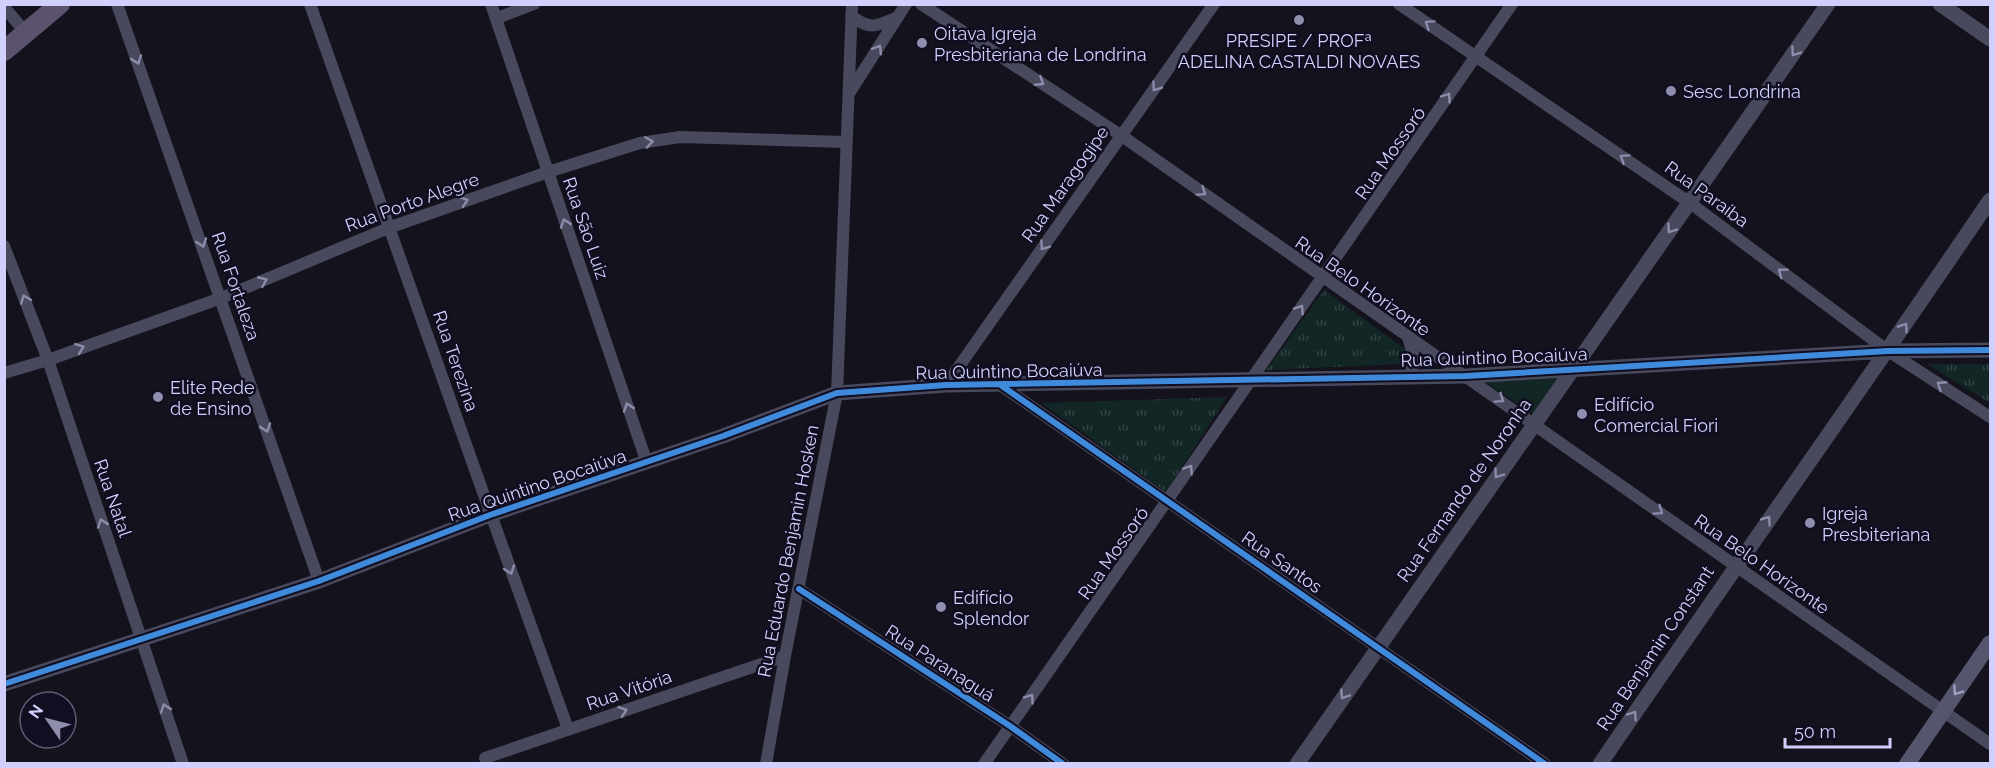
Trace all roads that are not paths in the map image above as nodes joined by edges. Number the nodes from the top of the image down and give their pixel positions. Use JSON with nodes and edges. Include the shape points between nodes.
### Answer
{"nodes":[{"id":1,"x":60,"y":4,"type":"edge"},
{"id":2,"x":117,"y":4,"type":"edge"},
{"id":3,"x":310,"y":4,"type":"edge"},
{"id":4,"x":491,"y":4,"type":"edge"},
{"id":5,"x":534,"y":4,"type":"edge"},
{"id":6,"x":906,"y":4,"type":"edge"},
{"id":7,"x":921,"y":4,"type":"edge"},
{"id":8,"x":1214,"y":4,"type":"edge"},
{"id":9,"x":1400,"y":4,"type":"edge"},
{"id":10,"x":1512,"y":4,"type":"edge"},
{"id":11,"x":1828,"y":4,"type":"edge"},
{"id":12,"x":1940,"y":4,"type":"edge"},
{"id":13,"x":4,"y":7,"type":"edge"},
{"id":14,"x":852,"y":10,"type":"edge"},
{"id":15,"x":898,"y":17,"type":"junction"},
{"id":16,"x":496,"y":18,"type":"junction"},
{"id":17,"x":26,"y":33,"type":"junction"},
{"id":18,"x":1990,"y":39,"type":"edge"},
{"id":19,"x":4,"y":51,"type":"edge"},
{"id":20,"x":1475,"y":57,"type":"junction"},
{"id":21,"x":849,"y":93,"type":"junction"},
{"id":22,"x":1122,"y":136,"type":"junction"},
{"id":23,"x":846,"y":141,"type":"junction"},
{"id":24,"x":548,"y":172,"type":"junction"},
{"id":25,"x":1990,"y":200,"type":"edge"},
{"id":26,"x":1690,"y":203,"type":"junction"},
{"id":27,"x":391,"y":227,"type":"junction"},
{"id":28,"x":4,"y":246,"type":"edge"},
{"id":29,"x":1323,"y":276,"type":"junction"},
{"id":30,"x":221,"y":298,"type":"junction"},
{"id":31,"x":1408,"y":337,"type":"junction"},
{"id":32,"x":1990,"y":350,"type":"edge"},
{"id":33,"x":1888,"y":351,"type":"junction"},
{"id":34,"x":48,"y":360,"type":"junction"},
{"id":35,"x":1574,"y":369,"type":"junction"},
{"id":36,"x":4,"y":373,"type":"edge"},
{"id":37,"x":1408,"y":376,"type":"junction"},
{"id":38,"x":1466,"y":376,"type":"junction"},
{"id":39,"x":1250,"y":380,"type":"junction"},
{"id":40,"x":946,"y":385,"type":"junction"},
{"id":41,"x":1002,"y":386,"type":"junction"},
{"id":42,"x":837,"y":393,"type":"junction"},
{"id":43,"x":1990,"y":417,"type":"edge"},
{"id":44,"x":1534,"y":423,"type":"junction"},
{"id":45,"x":647,"y":463,"type":"junction"},
{"id":46,"x":1168,"y":501,"type":"junction"},
{"id":47,"x":490,"y":515,"type":"junction"},
{"id":48,"x":1736,"y":564,"type":"junction"},
{"id":49,"x":319,"y":581,"type":"junction"},
{"id":50,"x":799,"y":589,"type":"junction"},
{"id":51,"x":141,"y":639,"type":"junction"},
{"id":52,"x":1990,"y":643,"type":"edge"},
{"id":53,"x":1377,"y":647,"type":"junction"},
{"id":54,"x":785,"y":656,"type":"junction"},
{"id":55,"x":4,"y":684,"type":"edge"},
{"id":56,"x":1943,"y":711,"type":"junction"},
{"id":57,"x":1010,"y":726,"type":"junction"},
{"id":58,"x":568,"y":729,"type":"junction"},
{"id":59,"x":1990,"y":744,"type":"edge"},
{"id":60,"x":485,"y":758,"type":"dead end"},
{"id":61,"x":183,"y":764,"type":"edge"},
{"id":62,"x":766,"y":764,"type":"edge"},
{"id":63,"x":984,"y":764,"type":"edge"},
{"id":64,"x":1063,"y":764,"type":"edge"},
{"id":65,"x":1298,"y":764,"type":"edge"},
{"id":66,"x":1545,"y":764,"type":"edge"},
{"id":67,"x":1600,"y":764,"type":"edge"},
{"id":68,"x":1907,"y":764,"type":"edge"}],
"edges":[{"from":1,"to":17,"type":"main road"},
{"from":2,"to":30,"type":"street","name":"Rua Fortaleza","one_way":true},
{"from":3,"to":27,"type":"street","name":"Rua Terezina"},
{"from":4,"to":16,"type":"street","name":"Rua São Luiz"},
{"from":5,"to":16,"type":"street"},
{"from":6,"to":15,"type":"street"},
{"from":7,"to":22,"type":"street","name":"Rua Belo Horizonte","one_way":true},
{"from":8,"to":22,"type":"street","name":"Rua Maragogipe","one_way":true},
{"from":20,"to":9,"type":"street","name":"Rua Paraíba","one_way":true},
{"from":10,"to":20,"type":"street","name":"Rua Mossoró"},
{"from":11,"to":26,"type":"street","name":"Rua Fernando de Noronha","one_way":true},
{"from":12,"to":18,"type":"street"},
{"from":13,"to":17,"type":"street"},
{"from":14,"to":15,"type":"street","via":[[869,27]]},
{"from":14,"to":21,"type":"street","name":"Rua Eduardo Benjamin Hosken"},
{"from":21,"to":15,"type":"street","one_way":true},
{"from":16,"to":24,"type":"street","name":"Rua São Luiz"},
{"from":17,"to":19,"type":"main road"},
{"from":26,"to":20,"type":"street","name":"Rua Paraíba","one_way":true},
{"from":29,"to":20,"type":"street","name":"Rua Mossoró","one_way":true},
{"from":21,"to":23,"type":"street","name":"Rua Eduardo Benjamin Hosken"},
{"from":22,"to":29,"type":"street","name":"Rua Belo Horizonte","one_way":true},
{"from":22,"to":40,"type":"street","name":"Rua Maragogipe","one_way":true},
{"from":24,"to":23,"type":"street","name":"Rua Porto Alegre","one_way":true,"via":[[640,143],[680,137]]},
{"from":23,"to":42,"type":"street","name":"Rua Eduardo Benjamin Hosken"},
{"from":27,"to":24,"type":"street","name":"Rua Porto Alegre","one_way":true},
{"from":45,"to":24,"type":"street","name":"Rua São Luiz","one_way":true},
{"from":33,"to":25,"type":"street","name":"Rua Benjamin Constant","one_way":true},
{"from":33,"to":26,"type":"street","name":"Rua Paraíba","one_way":true},
{"from":26,"to":35,"type":"street","name":"Rua Fernando de Noronha","one_way":true},
{"from":30,"to":27,"type":"street","name":"Rua Porto Alegre","one_way":true},
{"from":27,"to":47,"type":"street","name":"Rua Terezina"},
{"from":34,"to":28,"type":"street","name":"Rua Natal","one_way":true},
{"from":29,"to":31,"type":"street","name":"Rua Belo Horizonte"},
{"from":39,"to":29,"type":"street","name":"Rua Mossoró","one_way":true},
{"from":34,"to":30,"type":"street","name":"Rua Porto Alegre","one_way":true},
{"from":30,"to":49,"type":"street","name":"Rua Fortaleza","one_way":true},
{"from":31,"to":37,"type":"street","via":[[1415,361]]},
{"from":31,"to":38,"type":"street","name":"Rua Belo Horizonte"},
{"from":32,"to":33,"type":"street","name":"Rua Quintino Bocaiúva"},
{"from":33,"to":35,"type":"street","name":"Rua Quintino Bocaiúva"},
{"from":43,"to":33,"type":"street","name":"Rua Paraíba","one_way":true},
{"from":48,"to":33,"type":"street","name":"Rua Benjamin Constant","one_way":true},
{"from":34,"to":36,"type":"street","name":"Rua Porto Alegre"},
{"from":51,"to":34,"type":"street","name":"Rua Natal","one_way":true},
{"from":35,"to":38,"type":"street","name":"Rua Quintino Bocaiúva"},
{"from":35,"to":44,"type":"street","name":"Rua Fernando de Noronha"},
{"from":37,"to":38,"type":"street","name":"Rua Quintino Bocaiúva"},
{"from":37,"to":39,"type":"street","name":"Rua Quintino Bocaiúva"},
{"from":38,"to":44,"type":"street","name":"Rua Belo Horizonte","one_way":true},
{"from":39,"to":41,"type":"street","name":"Rua Quintino Bocaiúva"},
{"from":46,"to":39,"type":"street","name":"Rua Mossoró","one_way":true},
{"from":40,"to":41,"type":"street","name":"Rua Quintino Bocaiúva"},
{"from":40,"to":42,"type":"street","name":"Rua Quintino Bocaiúva"},
{"from":41,"to":46,"type":"street","name":"Rua Santos"},
{"from":42,"to":45,"type":"street","name":"Rua Quintino Bocaiúva"},
{"from":42,"to":50,"type":"street","name":"Rua Eduardo Benjamin Hosken"},
{"from":44,"to":48,"type":"street","name":"Rua Belo Horizonte","one_way":true},
{"from":44,"to":53,"type":"street","name":"Rua Fernando de Noronha","one_way":true},
{"from":45,"to":47,"type":"street","name":"Rua Quintino Bocaiúva"},
{"from":46,"to":53,"type":"street","name":"Rua Santos"},
{"from":57,"to":46,"type":"street","name":"Rua Mossoró","one_way":true},
{"from":47,"to":49,"type":"street","name":"Rua Quintino Bocaiúva"},
{"from":47,"to":58,"type":"street","name":"Rua Terezina","one_way":true},
{"from":48,"to":56,"type":"street","name":"Rua Belo Horizonte"},
{"from":67,"to":48,"type":"street","name":"Rua Benjamin Constant","one_way":true},
{"from":49,"to":51,"type":"street","name":"Rua Quintino Bocaiúva"},
{"from":50,"to":54,"type":"street","name":"Rua Eduardo Benjamin Hosken"},
{"from":50,"to":57,"type":"street","name":"Rua Paranaguá"},
{"from":51,"to":55,"type":"street","name":"Rua Quintino Bocaiúva"},
{"from":61,"to":51,"type":"street","name":"Rua Natal","one_way":true},
{"from":52,"to":56,"type":"main road","one_way":true},
{"from":53,"to":65,"type":"street","name":"Rua Fernando de Noronha","one_way":true},
{"from":53,"to":66,"type":"street","name":"Rua Santos"},
{"from":58,"to":54,"type":"street","name":"Rua Vitória","one_way":true},
{"from":54,"to":62,"type":"street","name":"Rua Eduardo Benjamin Hosken"},
{"from":56,"to":59,"type":"street","name":"Rua Belo Horizonte"},
{"from":56,"to":68,"type":"main road"},
{"from":57,"to":63,"type":"street","name":"Rua Mossoró"},
{"from":57,"to":64,"type":"street","name":"Rua Paranaguá"},
{"from":58,"to":60,"type":"street","name":"Rua Vitória"}]}
